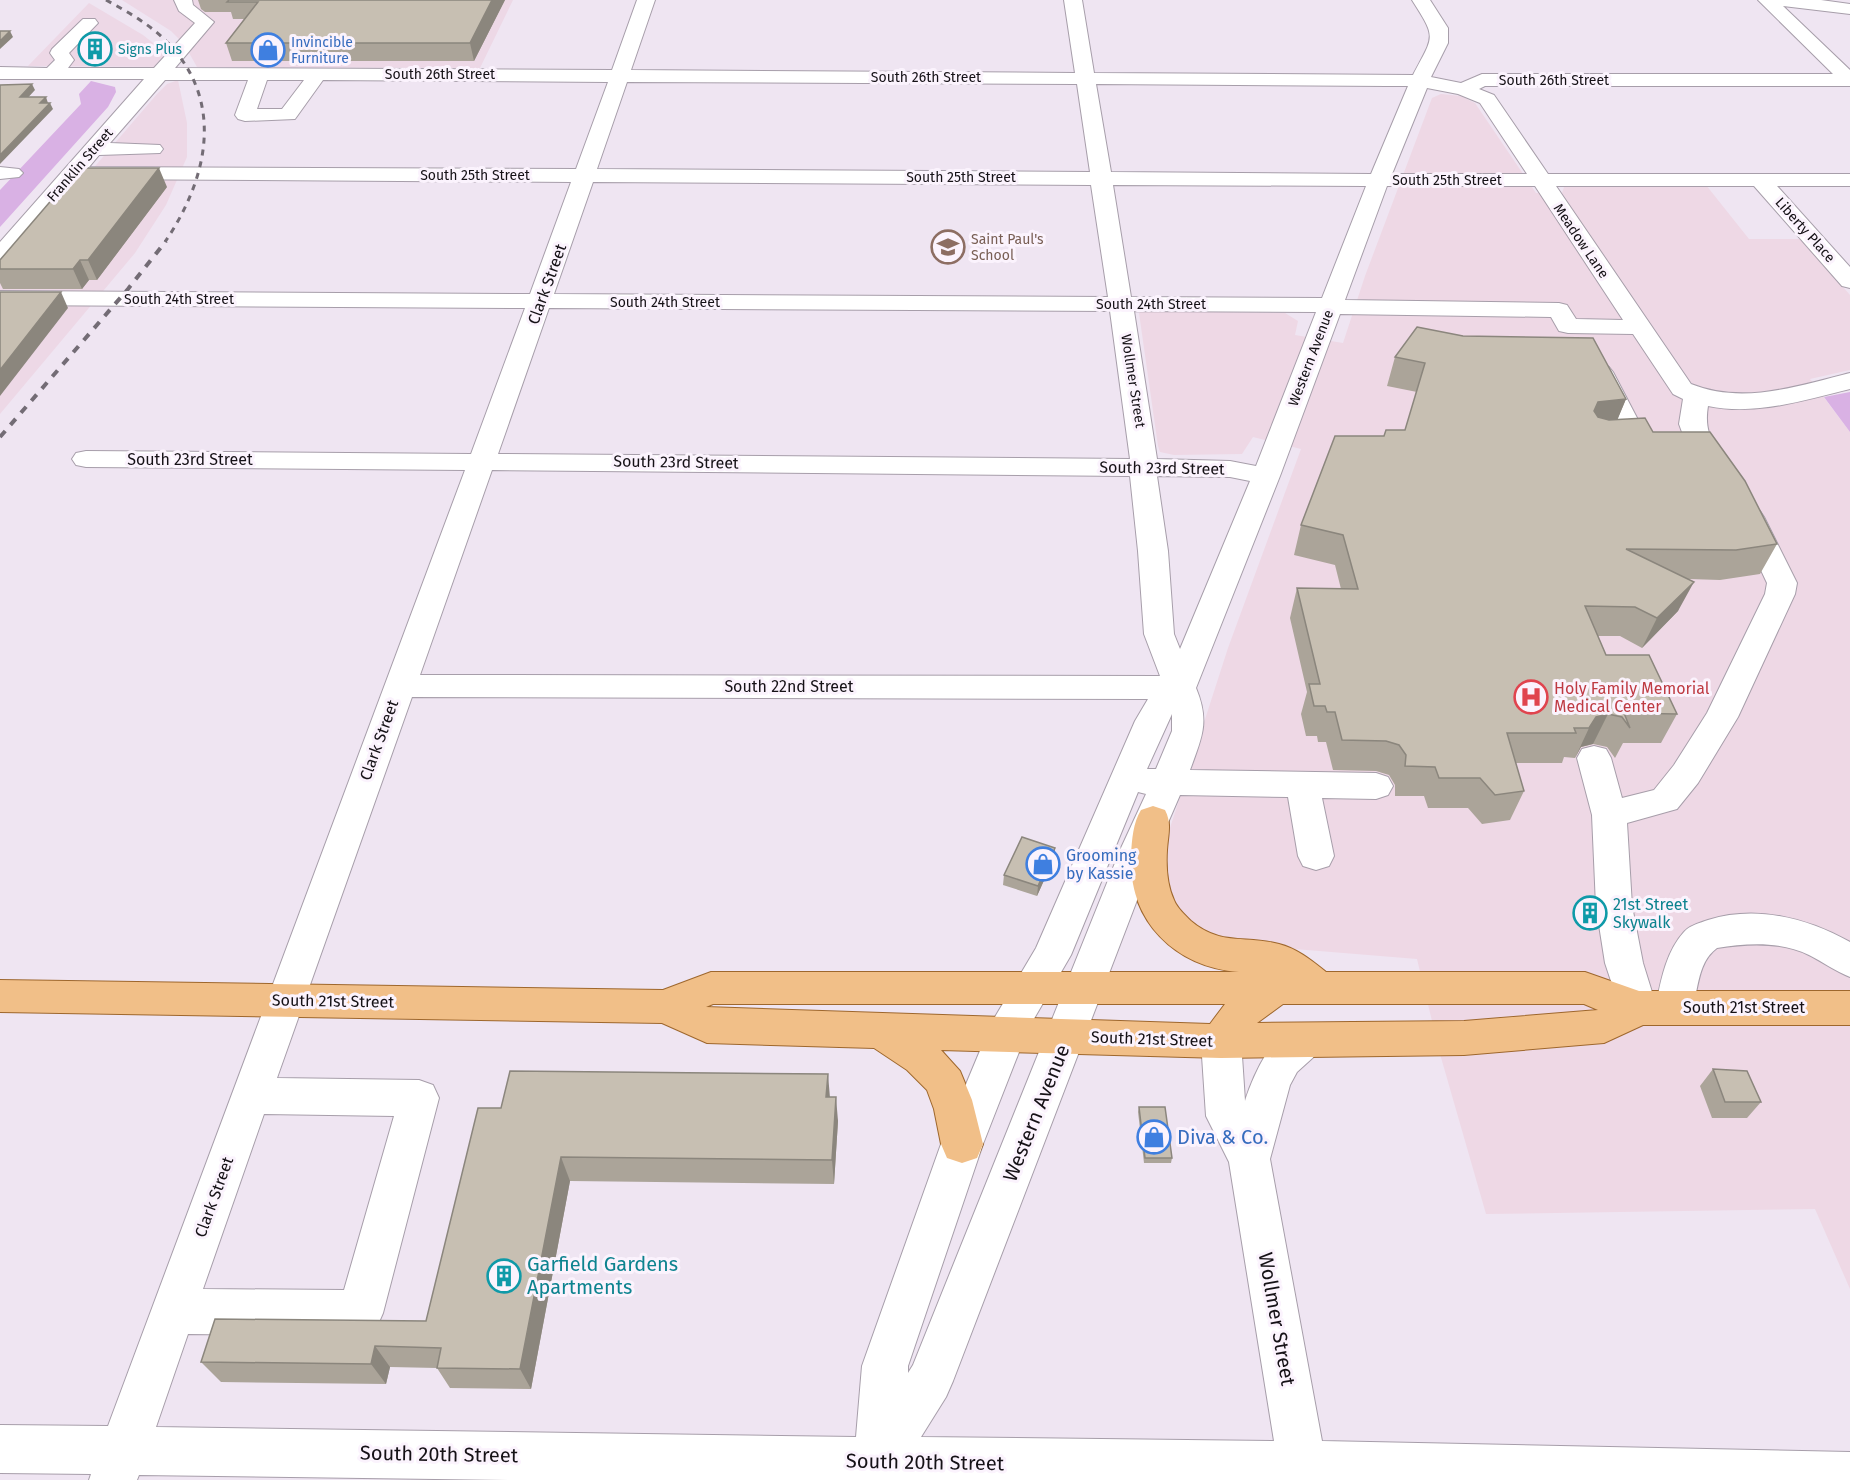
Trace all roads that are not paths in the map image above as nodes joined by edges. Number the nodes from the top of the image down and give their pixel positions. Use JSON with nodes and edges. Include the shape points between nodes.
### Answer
{"nodes":[{"id":1,"x":183,"y":0,"type":"edge"},
{"id":2,"x":646,"y":0,"type":"edge"},
{"id":3,"x":1073,"y":0,"type":"edge"},
{"id":4,"x":1421,"y":0,"type":"edge"},
{"id":5,"x":1767,"y":0,"type":"edge"},
{"id":6,"x":1780,"y":0,"type":"edge"},
{"id":7,"x":1850,"y":9,"type":"edge"},
{"id":8,"x":89,"y":23,"type":"dead end"},
{"id":9,"x":0,"y":73,"type":"edge"},
{"id":10,"x":52,"y":73,"type":"junction"},
{"id":11,"x":160,"y":73,"type":"junction"},
{"id":12,"x":262,"y":74,"type":"junction"},
{"id":13,"x":318,"y":74,"type":"junction"},
{"id":14,"x":620,"y":75,"type":"junction"},
{"id":15,"x":1086,"y":79,"type":"junction"},
{"id":16,"x":1850,"y":80,"type":"edge"},
{"id":17,"x":1420,"y":81,"type":"junction"},
{"id":18,"x":1463,"y":89,"type":"junction"},
{"id":19,"x":119,"y":120,"type":"junction"},
{"id":20,"x":94,"y":148,"type":"junction"},
{"id":21,"x":153,"y":149,"type":"dead end"},
{"id":22,"x":73,"y":173,"type":"junction"},
{"id":23,"x":586,"y":175,"type":"junction"},
{"id":24,"x":1101,"y":178,"type":"junction"},
{"id":25,"x":1379,"y":180,"type":"junction"},
{"id":26,"x":1540,"y":180,"type":"junction"},
{"id":27,"x":1760,"y":180,"type":"junction"},
{"id":28,"x":1850,"y":180,"type":"edge"},
{"id":29,"x":0,"y":256,"type":"edge"},
{"id":30,"x":1850,"y":281,"type":"edge"},
{"id":31,"x":0,"y":298,"type":"edge"},
{"id":32,"x":541,"y":301,"type":"junction"},
{"id":33,"x":1121,"y":304,"type":"junction"},
{"id":34,"x":1330,"y":306,"type":"junction"},
{"id":35,"x":1568,"y":326,"type":"junction"},
{"id":36,"x":1638,"y":327,"type":"junction"},
{"id":37,"x":1850,"y":381,"type":"edge"},
{"id":38,"x":1697,"y":395,"type":"junction"},
{"id":39,"x":1696,"y":435,"type":"junction"},
{"id":40,"x":1652,"y":437,"type":"junction"},
{"id":41,"x":1606,"y":438,"type":"edge"},
{"id":42,"x":86,"y":459,"type":"dead end"},
{"id":43,"x":481,"y":460,"type":"junction"},
{"id":44,"x":1143,"y":468,"type":"junction"},
{"id":45,"x":1266,"y":476,"type":"junction"},
{"id":46,"x":399,"y":686,"type":"junction"},
{"id":47,"x":1180,"y":688,"type":"junction"},
{"id":48,"x":1594,"y":758,"type":"edge"},
{"id":49,"x":1126,"y":781,"type":"junction"},
{"id":50,"x":1168,"y":783,"type":"junction"},
{"id":51,"x":1303,"y":785,"type":"junction"},
{"id":52,"x":1376,"y":786,"type":"dead end"},
{"id":53,"x":1609,"y":815,"type":"junction"},
{"id":54,"x":1153,"y":819,"type":"junction"},
{"id":55,"x":1316,"y":856,"type":"dead end"},
{"id":56,"x":1850,"y":962,"type":"edge"},
{"id":57,"x":1032,"y":989,"type":"junction"},
{"id":58,"x":1085,"y":989,"type":"junction"},
{"id":59,"x":1276,"y":989,"type":"junction"},
{"id":60,"x":1320,"y":989,"type":"junction"},
{"id":61,"x":0,"y":996,"type":"edge"},
{"id":62,"x":284,"y":1000,"type":"junction"},
{"id":63,"x":665,"y":1007,"type":"junction"},
{"id":64,"x":1656,"y":1007,"type":"junction"},
{"id":65,"x":1850,"y":1008,"type":"edge"},
{"id":66,"x":881,"y":1031,"type":"junction"},
{"id":67,"x":1006,"y":1034,"type":"junction"},
{"id":68,"x":1067,"y":1036,"type":"junction"},
{"id":69,"x":1221,"y":1041,"type":"junction"},
{"id":70,"x":1304,"y":1041,"type":"junction"},
{"id":71,"x":250,"y":1096,"type":"junction"},
{"id":72,"x":962,"y":1144,"type":"junction"},
{"id":73,"x":1249,"y":1159,"type":"junction"},
{"id":74,"x":173,"y":1311,"type":"junction"},
{"id":75,"x":0,"y":1449,"type":"edge"},
{"id":76,"x":119,"y":1465,"type":"edge"},
{"id":77,"x":874,"y":1471,"type":"edge"},
{"id":78,"x":1304,"y":1472,"type":"edge"},
{"id":79,"x":1850,"y":1476,"type":"edge"}],
"edges":[{"from":1,"to":11,"type":"street","name":"Franklin Street","via":[[185,7],[205,22]]},
{"from":2,"to":14,"type":"street","name":"Clark Street"},
{"from":3,"to":15,"type":"street","name":"Wollmer Street"},
{"from":4,"to":17,"type":"street","name":"Western Avenue","via":[[1439,28],[1439,43]]},
{"from":5,"to":16,"type":"street"},
{"from":6,"to":7,"type":"street"},
{"from":8,"to":10,"type":"street","via":[[58,53],[65,60]]},
{"from":9,"to":10,"type":"street","name":"South 26th Street"},
{"from":10,"to":11,"type":"street","name":"South 26th Street"},
{"from":10,"to":19,"type":"street","via":[[107,78],[126,87],[129,100]]},
{"from":11,"to":12,"type":"street","name":"South 26th Street"},
{"from":11,"to":19,"type":"street","name":"Franklin Street"},
{"from":12,"to":13,"type":"street","name":"South 26th Street"},
{"from":12,"to":13,"type":"street","via":[[245,115],[288,115]]},
{"from":13,"to":14,"type":"street","name":"South 26th Street"},
{"from":14,"to":15,"type":"street","name":"South 26th Street"},
{"from":14,"to":23,"type":"street","name":"Clark Street"},
{"from":15,"to":17,"type":"street","name":"South 26th Street"},
{"from":15,"to":24,"type":"street","name":"Wollmer Street"},
{"from":16,"to":18,"type":"street","name":"South 26th Street","via":[[1482,80]]},
{"from":17,"to":18,"type":"street","name":"South 26th Street"},
{"from":17,"to":25,"type":"street","name":"Western Avenue"},
{"from":18,"to":26,"type":"street","name":"Meadow Lane","via":[[1486,99]]},
{"from":19,"to":20,"type":"street","name":"Franklin Street"},
{"from":20,"to":21,"type":"street"},
{"from":20,"to":22,"type":"street","name":"Franklin Street"},
{"from":22,"to":23,"type":"street","name":"South 25th Street"},
{"from":22,"to":29,"type":"street","name":"Franklin Street"},
{"from":23,"to":24,"type":"street","name":"South 25th Street"},
{"from":23,"to":32,"type":"street","name":"Clark Street"},
{"from":24,"to":25,"type":"street","name":"South 25th Street"},
{"from":24,"to":33,"type":"street","name":"Wollmer Street"},
{"from":25,"to":26,"type":"street","name":"South 25th Street"},
{"from":25,"to":34,"type":"street","name":"Western Avenue"},
{"from":26,"to":27,"type":"street","name":"South 25th Street"},
{"from":26,"to":36,"type":"street","name":"Meadow Lane"},
{"from":27,"to":28,"type":"street","name":"South 25th Street"},
{"from":27,"to":30,"type":"street","name":"Liberty Place"},
{"from":31,"to":32,"type":"street","name":"South 24th Street"},
{"from":32,"to":33,"type":"street","name":"South 24th Street"},
{"from":32,"to":43,"type":"street","name":"Clark Street"},
{"from":33,"to":34,"type":"street","name":"South 24th Street"},
{"from":33,"to":44,"type":"street","name":"Wollmer Street"},
{"from":34,"to":35,"type":"street","name":"South 24th Street","via":[[1558,310]]},
{"from":34,"to":45,"type":"street","name":"Western Avenue"},
{"from":35,"to":36,"type":"street"},
{"from":35,"to":40,"type":"street"},
{"from":36,"to":38,"type":"street","name":"Meadow Lane","via":[[1678,386]]},
{"from":37,"to":38,"type":"street","via":[[1754,401],[1718,401]]},
{"from":38,"to":39,"type":"street","via":[[1692,424]]},
{"from":39,"to":40,"type":"street"},
{"from":39,"to":53,"type":"street","via":[[1746,509],[1778,571],[1780,594],[1722,717],[1686,774],[1665,800]]},
{"from":40,"to":41,"type":"street"},
{"from":42,"to":43,"type":"street","name":"South 23rd Street"},
{"from":43,"to":44,"type":"street","name":"South 23rd Street"},
{"from":43,"to":46,"type":"street","name":"Clark Street"},
{"from":44,"to":45,"type":"street","name":"South 23rd Street","via":[[1218,468]]},
{"from":44,"to":47,"type":"street","name":"Wollmer Street","via":[[1159,634]]},
{"from":45,"to":47,"type":"street","name":"Western Avenue"},
{"from":46,"to":47,"type":"street","name":"South 22nd Street"},
{"from":46,"to":62,"type":"street","name":"Clark Street"},
{"from":47,"to":49,"type":"street","name":"Western Avenue","via":[[1155,714]]},
{"from":47,"to":50,"type":"street","name":"Western Avenue","via":[[1189,724]]},
{"from":48,"to":53,"type":"street"},
{"from":49,"to":50,"type":"street"},
{"from":49,"to":57,"type":"street","name":"Western Avenue","via":[[1052,955]]},
{"from":50,"to":51,"type":"street"},
{"from":50,"to":54,"type":"street","name":"Western Avenue"},
{"from":51,"to":52,"type":"street"},
{"from":51,"to":55,"type":"street"},
{"from":53,"to":64,"type":"street","via":[[1614,906],[1624,963]]},
{"from":54,"to":58,"type":"street","name":"Western Avenue"},
{"from":54,"to":60,"type":"main road","via":[[1148,864],[1151,889],[1169,926],[1192,943],[1212,951],[1282,960]]},
{"from":56,"to":64,"type":"street","via":[[1824,943],[1784,930],[1722,932],[1700,940]]},
{"from":57,"to":58,"type":"main road","name":"South 21st Street"},
{"from":57,"to":63,"type":"main road","name":"South 21st Street","via":[[711,988]]},
{"from":57,"to":67,"type":"street","name":"Western Avenue"},
{"from":58,"to":59,"type":"main road","name":"South 21st Street"},
{"from":58,"to":68,"type":"street","name":"Western Avenue"},
{"from":59,"to":60,"type":"main road","name":"South 21st Street"},
{"from":59,"to":69,"type":"main road","via":[[1236,1017]]},
{"from":60,"to":64,"type":"main road","name":"South 21st Street","via":[[1585,988]]},
{"from":61,"to":62,"type":"main road","name":"South 21st Street"},
{"from":62,"to":63,"type":"main road","name":"South 21st Street"},
{"from":62,"to":71,"type":"street","name":"Clark Street"},
{"from":63,"to":66,"type":"main road","name":"South 21st Street","via":[[707,1026]]},
{"from":64,"to":65,"type":"main road","name":"South 21st Street"},
{"from":64,"to":70,"type":"main road","name":"South 21st Street","via":[[1604,1026],[1464,1038]]},
{"from":66,"to":67,"type":"main road","name":"South 21st Street"},
{"from":66,"to":72,"type":"main road","via":[[926,1061],[941,1077],[949,1092]]},
{"from":67,"to":68,"type":"main road","name":"South 21st Street"},
{"from":67,"to":72,"type":"street","name":"Western Avenue"},
{"from":68,"to":69,"type":"main road","name":"South 21st Street"},
{"from":68,"to":77,"type":"street","name":"Western Avenue","via":[[930,1382]]},
{"from":69,"to":70,"type":"main road","name":"South 21st Street"},
{"from":69,"to":73,"type":"street","name":"Wollmer Street","via":[[1226,1116]]},
{"from":70,"to":73,"type":"street","name":"Wollmer Street","via":[[1283,1060],[1273,1078]]},
{"from":71,"to":74,"type":"street","name":"Clark Street"},
{"from":71,"to":74,"type":"street","via":[[419,1098],[360,1313]]},
{"from":72,"to":77,"type":"street","name":"Western Avenue","via":[[885,1366]]},
{"from":73,"to":78,"type":"street","name":"Wollmer Street"},
{"from":74,"to":76,"type":"street","name":"Clark Street"},
{"from":75,"to":76,"type":"street","name":"South 20th Street"},
{"from":76,"to":77,"type":"street","name":"South 20th Street"},
{"from":77,"to":78,"type":"street","name":"South 20th Street"},
{"from":78,"to":79,"type":"street","name":"South 20th Street"}]}
